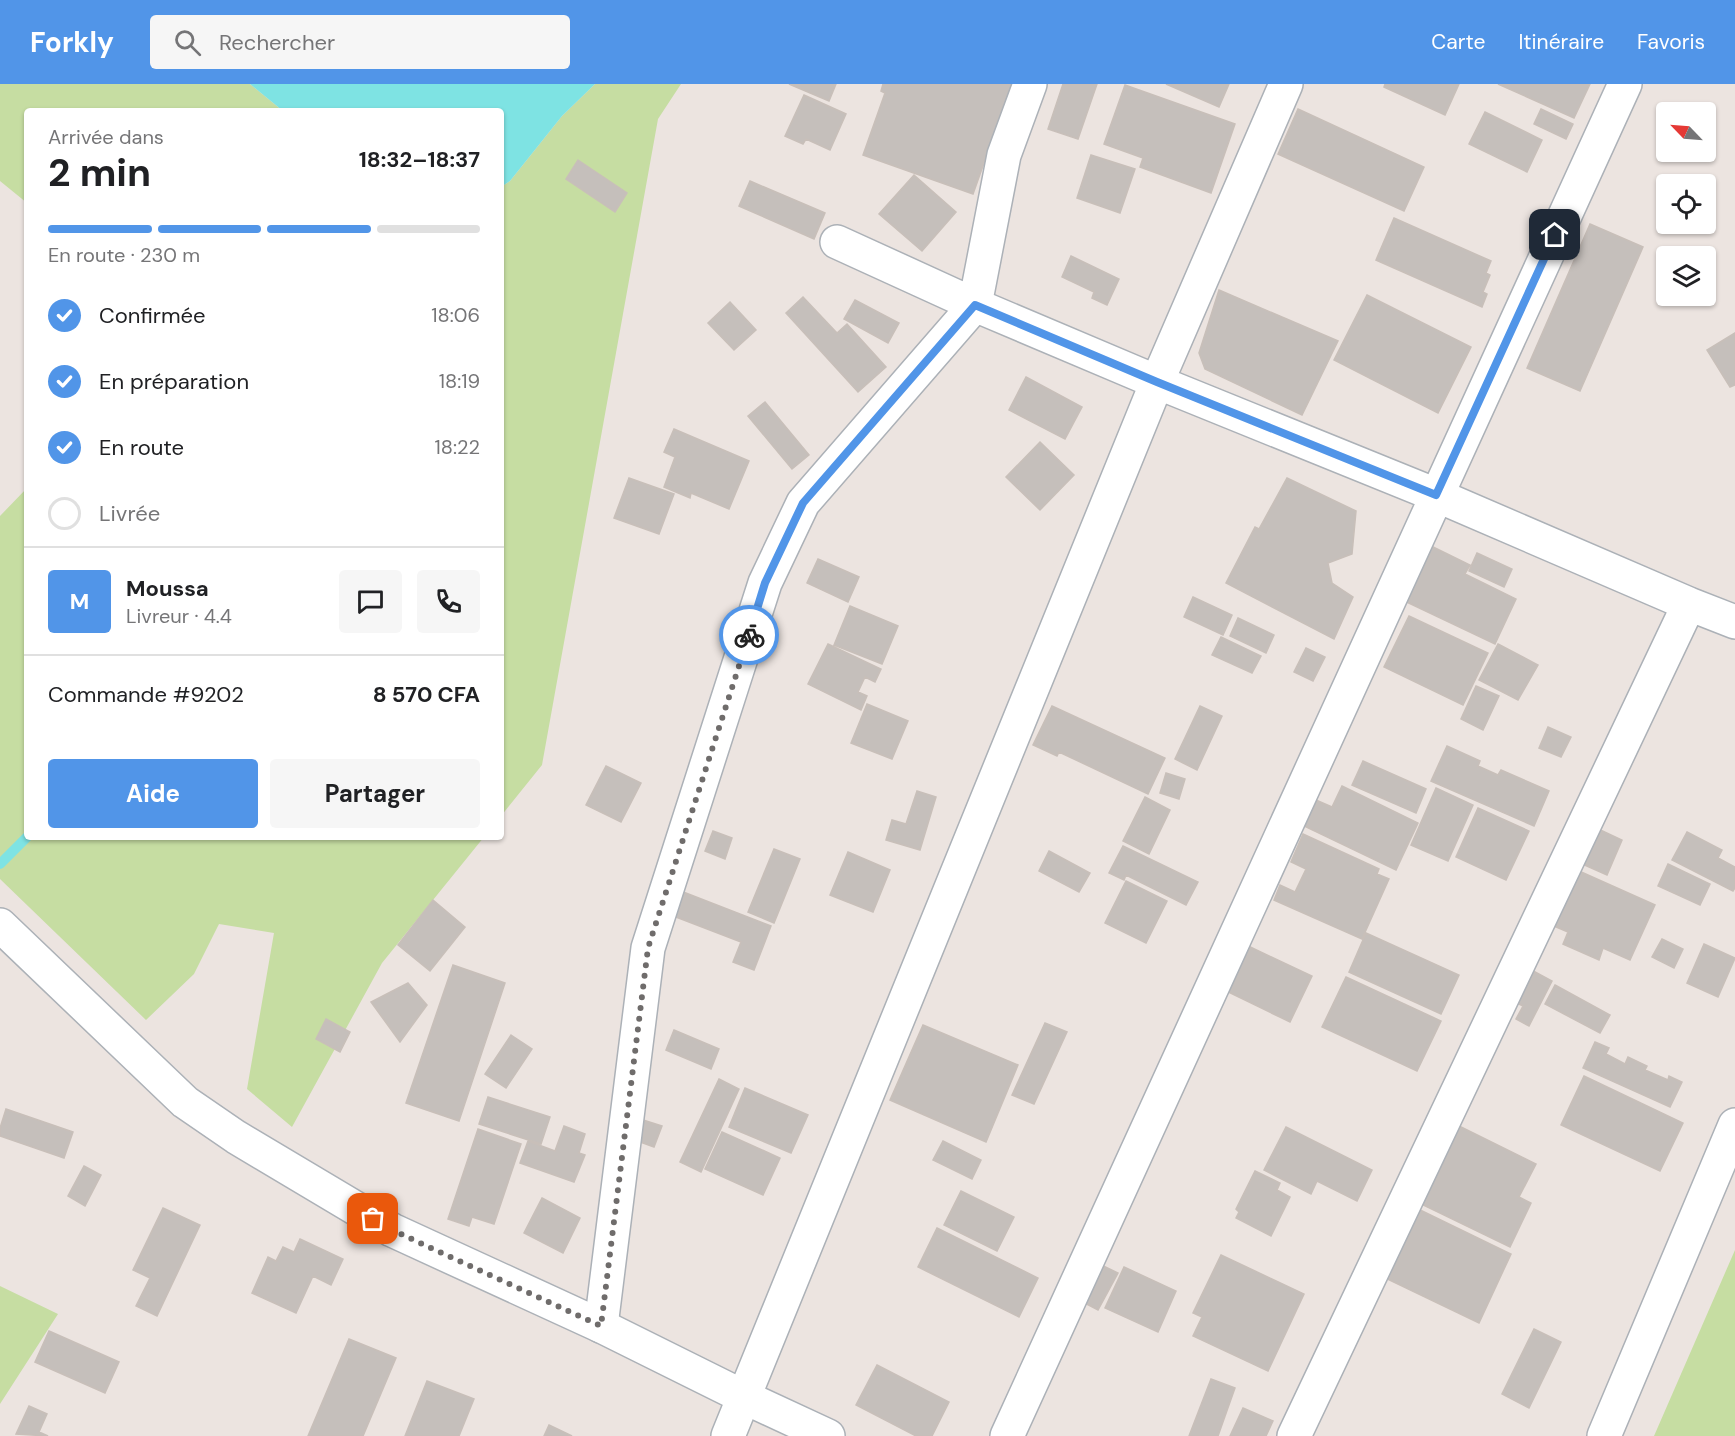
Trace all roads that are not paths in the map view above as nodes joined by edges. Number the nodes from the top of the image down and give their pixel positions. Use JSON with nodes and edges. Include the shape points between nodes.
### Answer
{"nodes":[{"id":1,"x":1030,"y":84,"type":"edge"},
{"id":2,"x":1286,"y":84,"type":"edge"},
{"id":3,"x":1625,"y":84,"type":"edge"},
{"id":4,"x":837,"y":242,"type":"dead end"},
{"id":5,"x":975,"y":305,"type":"junction"},
{"id":6,"x":1157,"y":382,"type":"junction"},
{"id":7,"x":1436,"y":495,"type":"junction"},
{"id":8,"x":1689,"y":604,"type":"junction"},
{"id":9,"x":1735,"y":622,"type":"edge"},
{"id":10,"x":0,"y":925,"type":"edge"},
{"id":11,"x":1735,"y":1125,"type":"edge"},
{"id":12,"x":601,"y":1326,"type":"junction"},
{"id":13,"x":744,"y":1397,"type":"junction"},
{"id":14,"x":728,"y":1436,"type":"edge"},
{"id":15,"x":828,"y":1436,"type":"edge"},
{"id":16,"x":1007,"y":1436,"type":"edge"},
{"id":17,"x":1294,"y":1436,"type":"edge"},
{"id":18,"x":1604,"y":1436,"type":"edge"}],
"edges":[{"from":1,"to":5,"type":"street","via":[[1004,155]]},
{"from":2,"to":6,"type":"street"},
{"from":3,"to":7,"type":"street"},
{"from":4,"to":5,"type":"street"},
{"from":5,"to":6,"type":"street"},
{"from":5,"to":12,"type":"street","via":[[803,503],[765,583],[648,948]]},
{"from":6,"to":7,"type":"street"},
{"from":6,"to":13,"type":"street"},
{"from":7,"to":8,"type":"street"},
{"from":7,"to":16,"type":"street"},
{"from":8,"to":9,"type":"street"},
{"from":8,"to":17,"type":"street"},
{"from":10,"to":12,"type":"street","via":[[185,1102],[236,1137],[392,1230]]},
{"from":11,"to":18,"type":"street"},
{"from":12,"to":13,"type":"street"},
{"from":13,"to":14,"type":"street"},
{"from":13,"to":15,"type":"street"}]}
